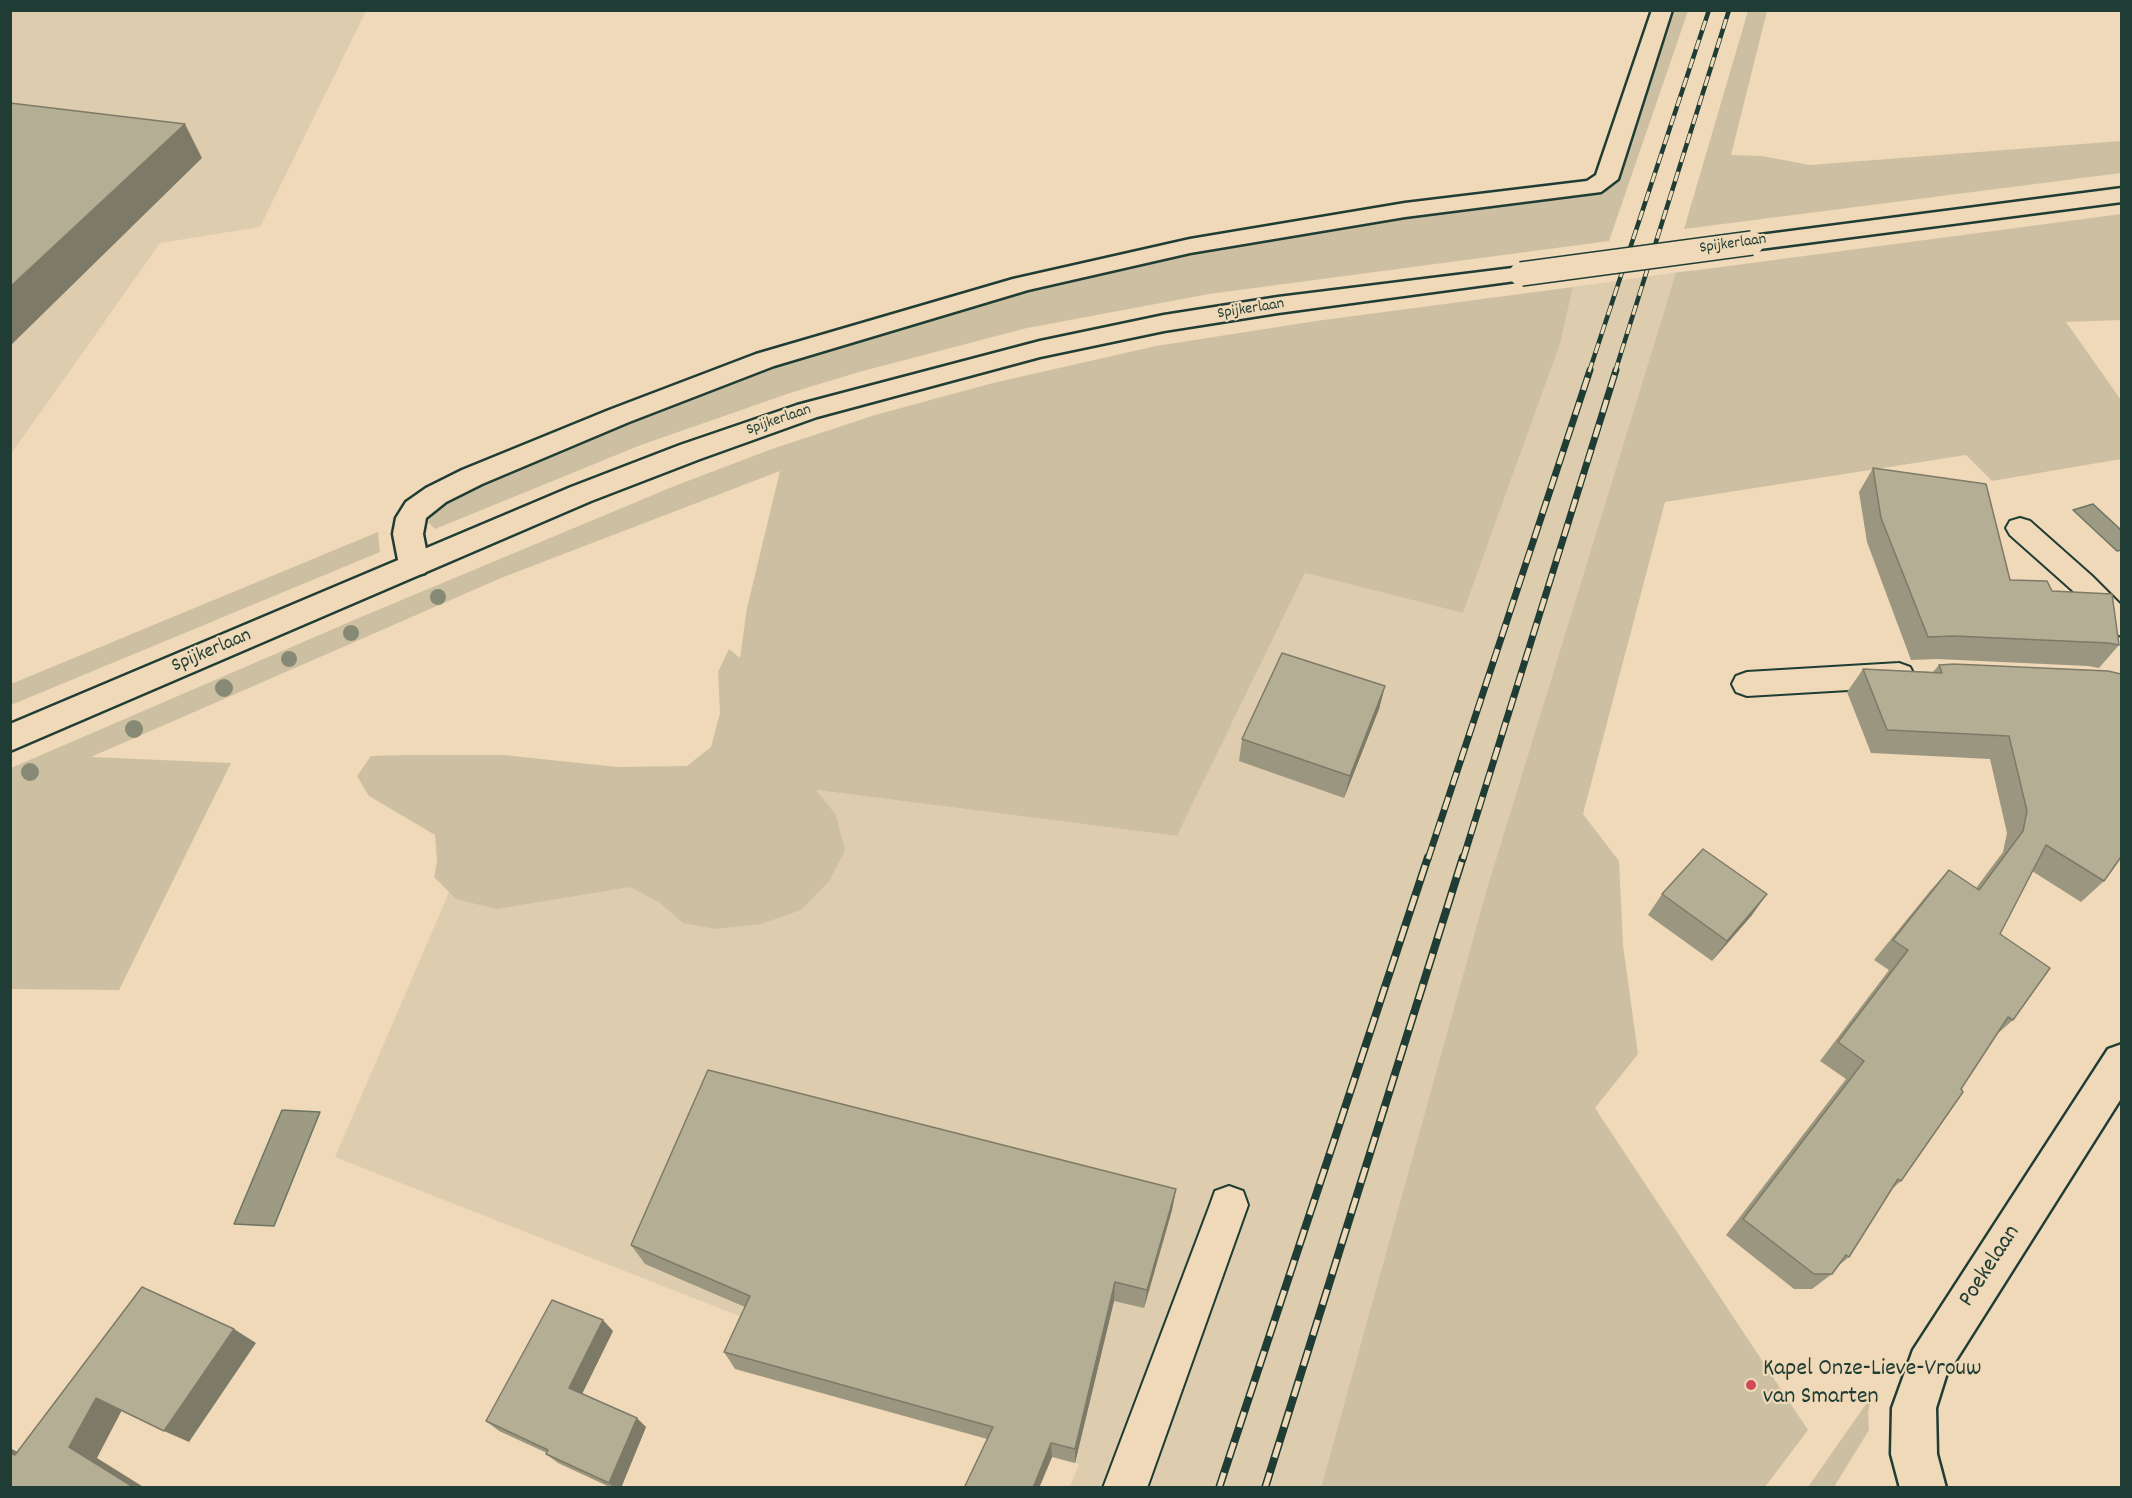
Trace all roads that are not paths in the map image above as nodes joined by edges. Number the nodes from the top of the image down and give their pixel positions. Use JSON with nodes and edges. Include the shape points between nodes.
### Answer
{"nodes":[{"id":1,"x":1662,"y":10,"type":"edge"},
{"id":2,"x":2121,"y":195,"type":"edge"},
{"id":3,"x":2020,"y":528,"type":"dead end"},
{"id":4,"x":414,"y":565,"type":"junction"},
{"id":5,"x":2121,"y":625,"type":"edge"},
{"id":6,"x":1925,"y":674,"type":"edge"},
{"id":7,"x":1747,"y":684,"type":"dead end"},
{"id":8,"x":10,"y":738,"type":"edge"},
{"id":9,"x":2121,"y":1062,"type":"edge"},
{"id":10,"x":1229,"y":1205,"type":"dead end"},
{"id":11,"x":1125,"y":1488,"type":"edge"},
{"id":12,"x":1923,"y":1488,"type":"edge"}],
"edges":[{"from":1,"to":4,"type":"street","via":[[1606,179],[1593,187],[1405,210],[1190,246],[1022,284],[765,360],[619,416],[436,495],[416,509],[411,518],[408,534]]},
{"from":2,"to":4,"type":"street","name":"Spijkerlaan","bridge":true,"via":[[1278,305],[1164,323],[1040,349],[807,411],[581,494]]},
{"from":3,"to":5,"type":"lane","via":[[2082,583]]},
{"from":4,"to":8,"type":"street","name":"Spijkerlaan"},
{"from":6,"to":7,"type":"lane"},
{"from":9,"to":12,"type":"street","name":"Poekelaan","via":[[1928,1365],[1914,1408],[1914,1454]]},
{"from":10,"to":11,"type":"lane"}]}
